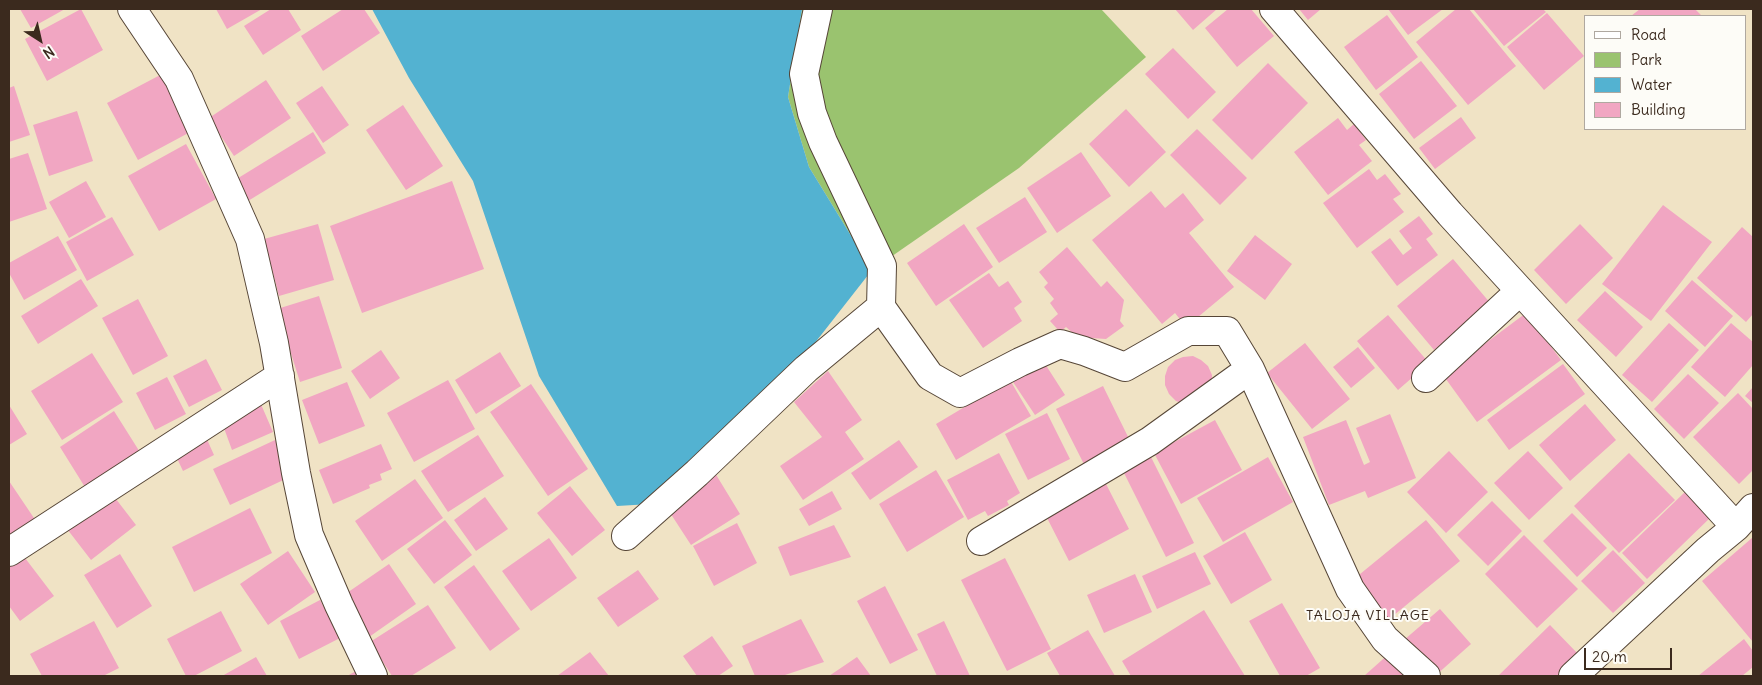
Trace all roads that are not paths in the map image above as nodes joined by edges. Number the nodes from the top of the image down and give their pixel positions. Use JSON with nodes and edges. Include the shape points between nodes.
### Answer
{"nodes":[{"id":1,"x":132,"y":9,"type":"edge"},
{"id":2,"x":818,"y":9,"type":"edge"},
{"id":3,"x":1274,"y":9,"type":"edge"},
{"id":4,"x":1520,"y":291,"type":"junction"},
{"id":5,"x":881,"y":307,"type":"junction"},
{"id":6,"x":1250,"y":369,"type":"junction"},
{"id":7,"x":280,"y":376,"type":"junction"},
{"id":8,"x":1426,"y":378,"type":"dead end"},
{"id":9,"x":1744,"y":518,"type":"edge"},
{"id":10,"x":626,"y":536,"type":"dead end"},
{"id":11,"x":980,"y":541,"type":"dead end"},
{"id":12,"x":9,"y":552,"type":"edge"},
{"id":13,"x":373,"y":676,"type":"edge"},
{"id":14,"x":1426,"y":676,"type":"edge"},
{"id":15,"x":1573,"y":676,"type":"edge"}],
"edges":[{"from":1,"to":7,"type":"street","via":[[178,79],[250,239]]},
{"from":2,"to":5,"type":"street","via":[[804,74],[812,113],[882,266]]},
{"from":3,"to":4,"type":"street"},
{"from":4,"to":8,"type":"street"},
{"from":4,"to":9,"type":"street"},
{"from":5,"to":6,"type":"street","via":[[930,376],[960,393],[1060,344],[1125,367],[1188,331],[1227,331]]},
{"from":5,"to":10,"type":"street","via":[[806,370]]},
{"from":6,"to":11,"type":"street","via":[[1150,441]]},
{"from":6,"to":14,"type":"street","via":[[1350,589],[1385,639]]},
{"from":7,"to":12,"type":"street"},
{"from":7,"to":13,"type":"street","via":[[309,535]]},
{"from":9,"to":15,"type":"street"}]}
